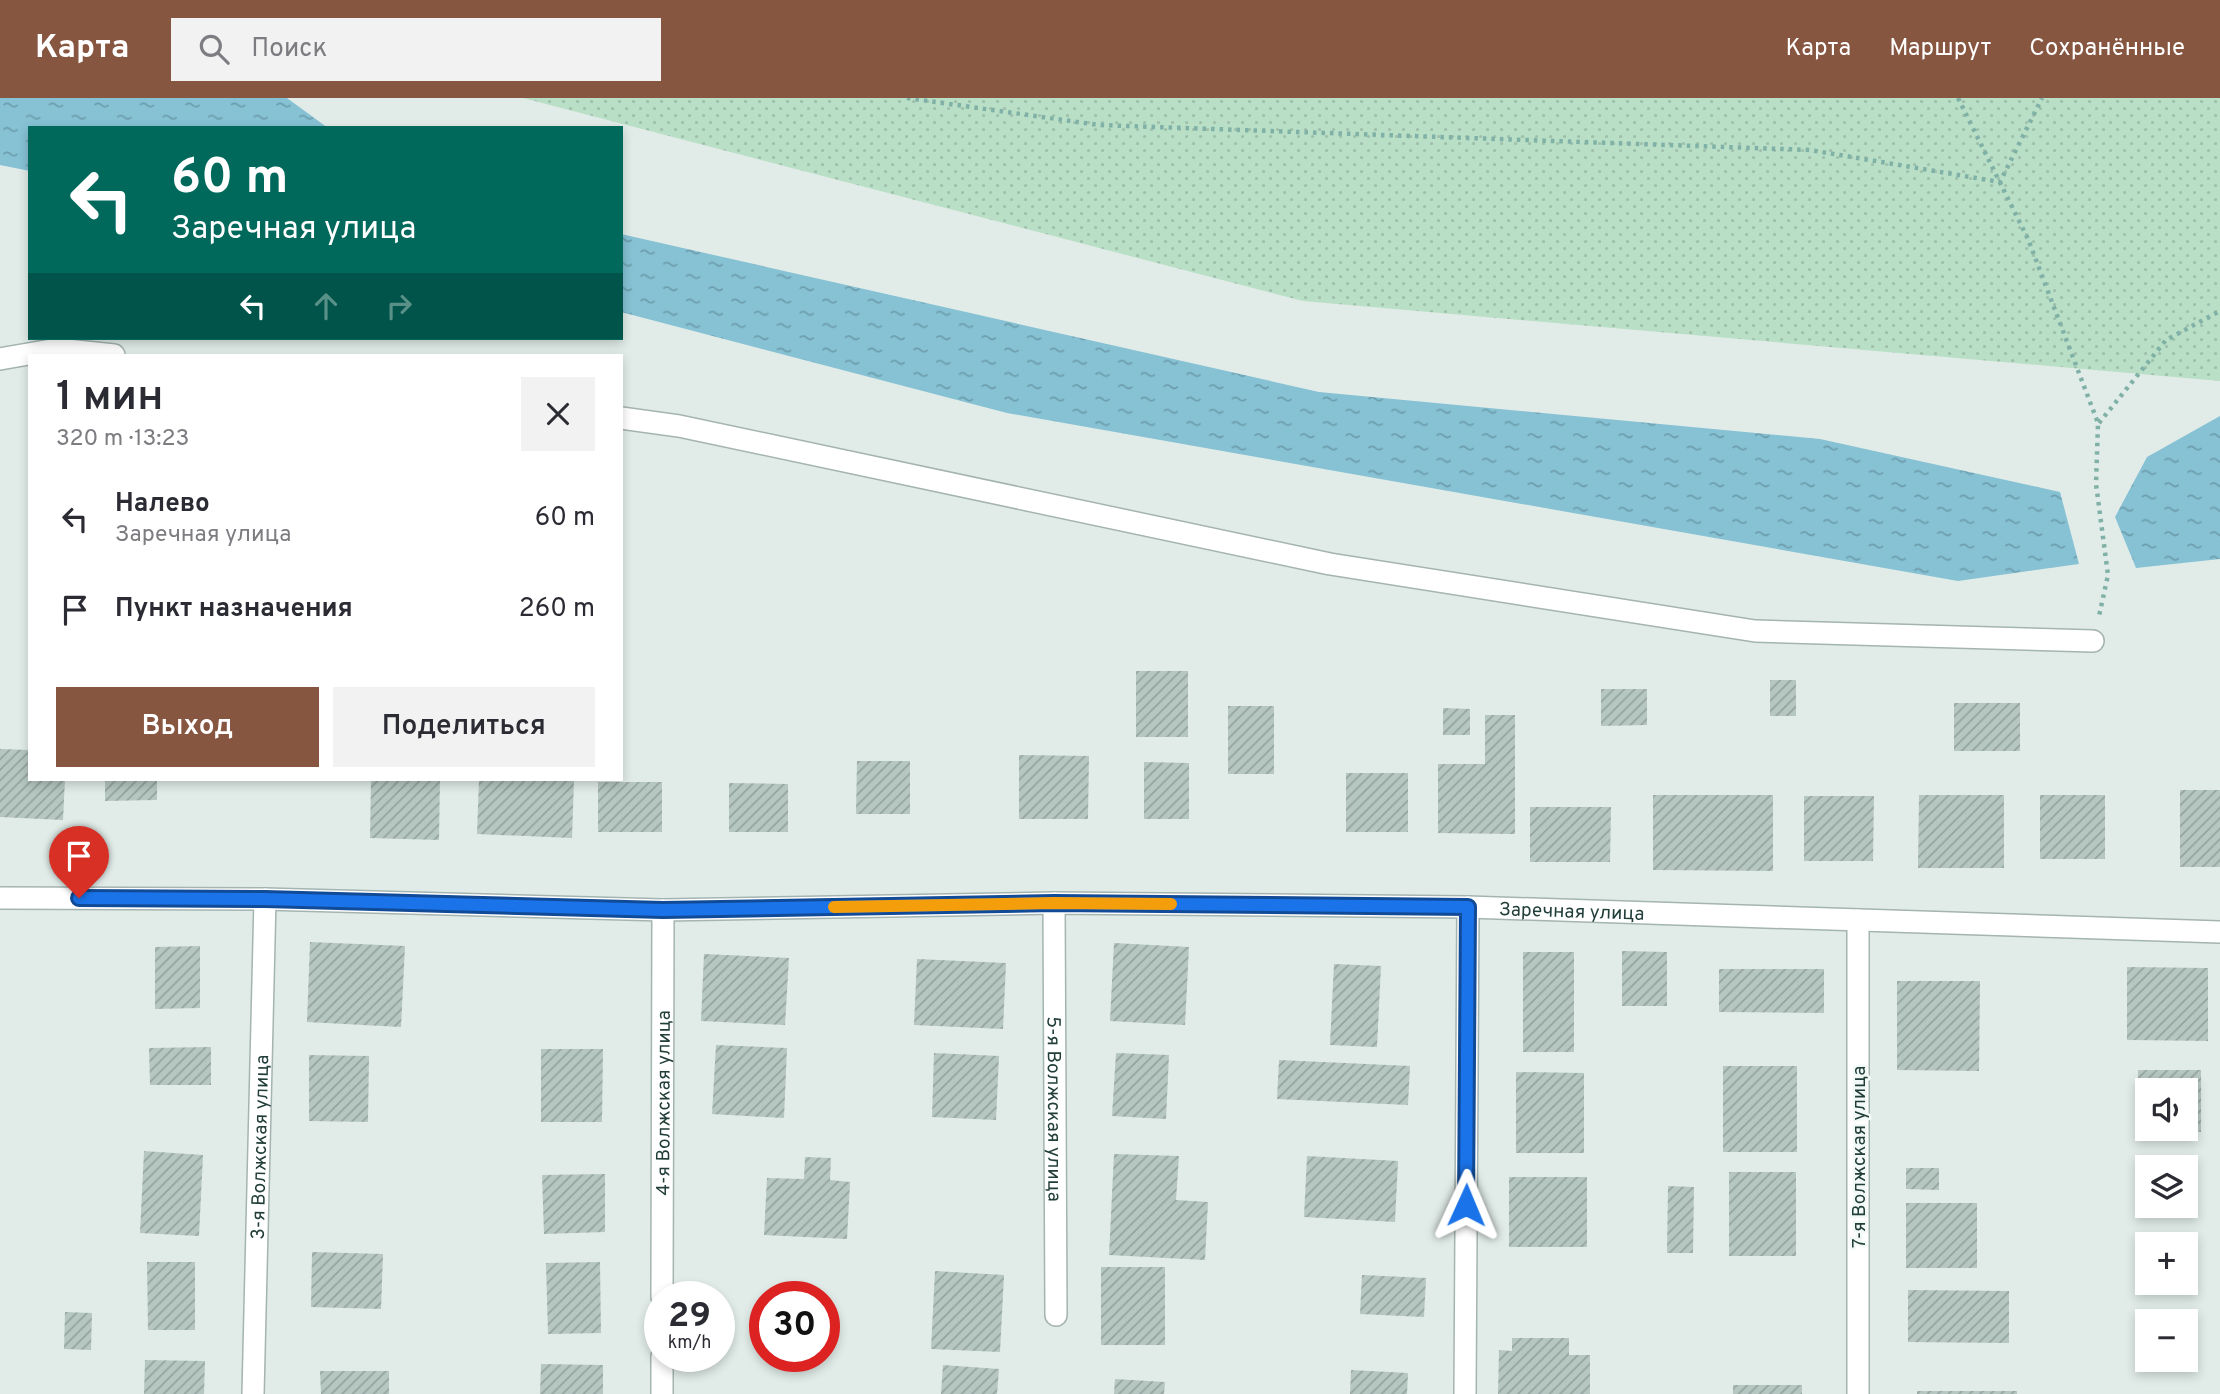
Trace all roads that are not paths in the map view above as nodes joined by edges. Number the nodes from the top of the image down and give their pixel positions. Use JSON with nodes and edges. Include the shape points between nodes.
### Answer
{"nodes":[{"id":1,"x":28,"y":354,"type":"edge"},
{"id":2,"x":28,"y":354,"type":"edge"},
{"id":3,"x":104,"y":354,"type":"edge"},
{"id":4,"x":0,"y":359,"type":"edge"},
{"id":5,"x":623,"y":418,"type":"edge"},
{"id":6,"x":2093,"y":640,"type":"road end"},
{"id":7,"x":0,"y":898,"type":"edge"},
{"id":8,"x":265,"y":899,"type":"junction"},
{"id":9,"x":1054,"y":903,"type":"junction"},
{"id":10,"x":1468,"y":907,"type":"junction"},
{"id":11,"x":663,"y":910,"type":"junction"},
{"id":12,"x":1858,"y":920,"type":"junction"},
{"id":13,"x":2220,"y":932,"type":"edge"},
{"id":14,"x":662,"y":1281,"type":"edge"},
{"id":15,"x":1056,"y":1315,"type":"dead end"},
{"id":16,"x":662,"y":1372,"type":"edge"},
{"id":17,"x":253,"y":1394,"type":"edge"},
{"id":18,"x":662,"y":1394,"type":"edge"},
{"id":19,"x":1465,"y":1394,"type":"edge"},
{"id":20,"x":1858,"y":1394,"type":"edge"}],
"edges":[{"from":1,"to":3,"type":"street","via":[[57,349]]},
{"from":2,"to":4,"type":"street"},
{"from":5,"to":6,"type":"street","via":[[693,429],[1330,564],[1755,631]]},
{"from":7,"to":8,"type":"street","name":"Заречная улица"},
{"from":8,"to":11,"type":"street","name":"Заречная улица"},
{"from":8,"to":17,"type":"street","name":"3-я Волжская улица"},
{"from":9,"to":10,"type":"street","name":"Заречная улица"},
{"from":9,"to":11,"type":"street","name":"Заречная улица"},
{"from":9,"to":15,"type":"street","name":"5-я Волжская улица"},
{"from":10,"to":12,"type":"street","name":"Заречная улица"},
{"from":10,"to":19,"type":"street"},
{"from":11,"to":14,"type":"street","name":"4-я Волжская улица"},
{"from":12,"to":13,"type":"street","name":"Заречная улица"},
{"from":12,"to":20,"type":"street","name":"7-я Волжская улица"},
{"from":16,"to":18,"type":"street"}]}
